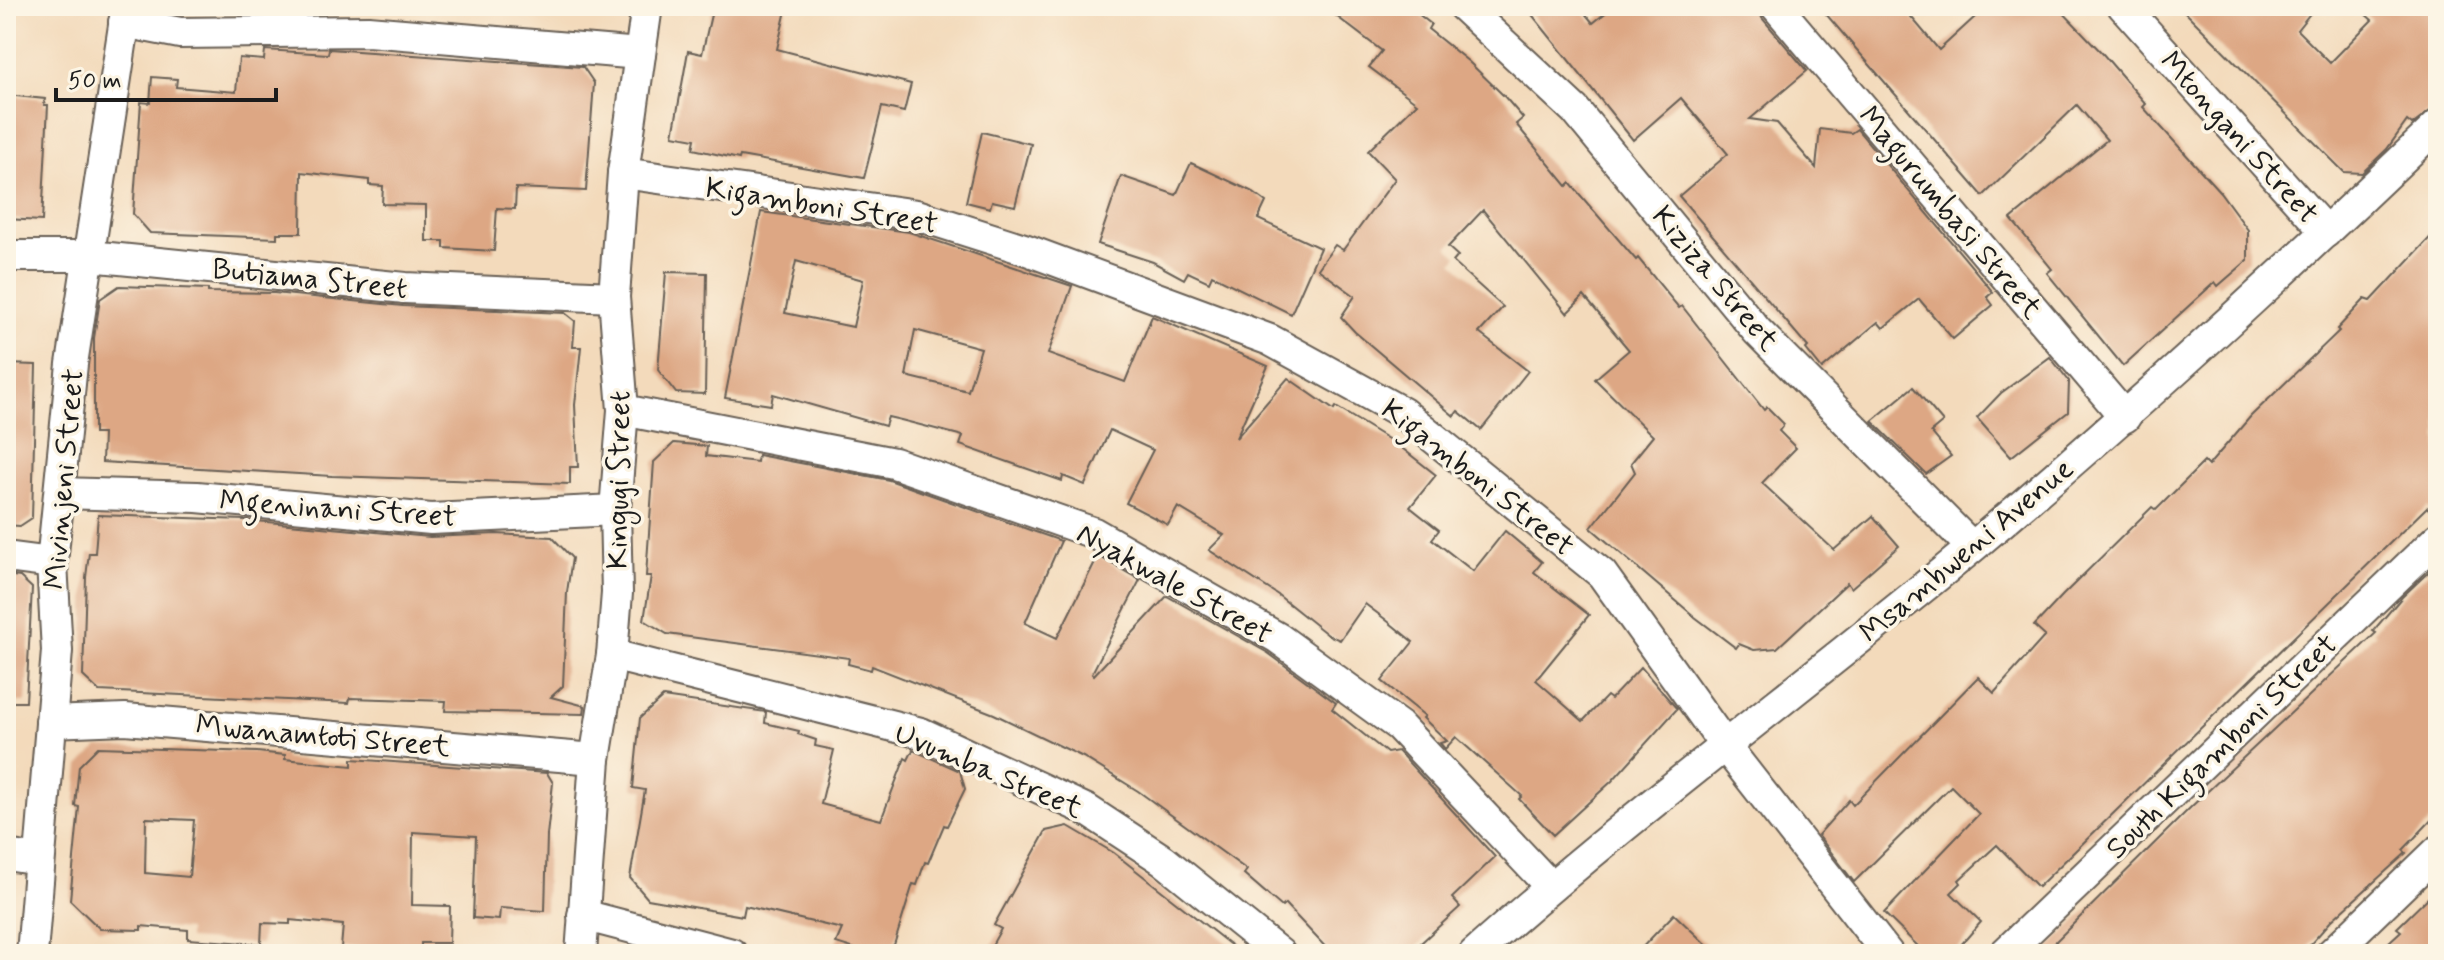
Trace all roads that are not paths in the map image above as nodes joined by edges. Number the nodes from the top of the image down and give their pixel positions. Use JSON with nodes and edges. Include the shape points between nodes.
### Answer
{"nodes":[{"id":1,"x":647,"y":6,"type":"edge"},
{"id":2,"x":1463,"y":6,"type":"edge"},
{"id":3,"x":1776,"y":6,"type":"edge"},
{"id":4,"x":2123,"y":6,"type":"edge"},
{"id":5,"x":126,"y":14,"type":"edge"},
{"id":6,"x":372,"y":18,"type":"edge"},
{"id":7,"x":640,"y":54,"type":"junction"},
{"id":8,"x":2438,"y":125,"type":"edge"},
{"id":9,"x":623,"y":173,"type":"junction"},
{"id":10,"x":2326,"y":232,"type":"junction"},
{"id":11,"x":6,"y":256,"type":"edge"},
{"id":12,"x":90,"y":256,"type":"junction"},
{"id":13,"x":614,"y":297,"type":"junction"},
{"id":14,"x":623,"y":410,"type":"junction"},
{"id":15,"x":2125,"y":417,"type":"junction"},
{"id":16,"x":60,"y":493,"type":"junction"},
{"id":17,"x":615,"y":510,"type":"junction"},
{"id":18,"x":2438,"y":538,"type":"edge"},
{"id":19,"x":1972,"y":547,"type":"junction"},
{"id":20,"x":6,"y":557,"type":"edge"},
{"id":21,"x":52,"y":563,"type":"junction"},
{"id":22,"x":612,"y":655,"type":"junction"},
{"id":23,"x":51,"y":722,"type":"junction"},
{"id":24,"x":1726,"y":747,"type":"junction"},
{"id":25,"x":595,"y":759,"type":"junction"},
{"id":26,"x":2438,"y":851,"type":"edge"},
{"id":27,"x":6,"y":855,"type":"edge"},
{"id":28,"x":39,"y":860,"type":"junction"},
{"id":29,"x":1550,"y":886,"type":"junction"},
{"id":30,"x":583,"y":915,"type":"junction"},
{"id":31,"x":37,"y":953,"type":"edge"},
{"id":32,"x":581,"y":954,"type":"edge"},
{"id":33,"x":732,"y":954,"type":"edge"},
{"id":34,"x":1280,"y":954,"type":"edge"},
{"id":35,"x":1474,"y":954,"type":"edge"},
{"id":36,"x":1888,"y":954,"type":"edge"},
{"id":37,"x":2004,"y":954,"type":"edge"},
{"id":38,"x":2331,"y":954,"type":"edge"}],
"edges":[{"from":1,"to":7,"type":"street","name":"Kingugi Street"},
{"from":2,"to":19,"type":"street","name":"Kiziza Street","via":[[1575,110],[1757,331]]},
{"from":3,"to":15,"type":"street","name":"Magurumbasi Street"},
{"from":4,"to":10,"type":"street","name":"Mtongani Street"},
{"from":5,"to":6,"type":"street","via":[[180,33]]},
{"from":5,"to":12,"type":"street","name":"Mivinjeni Street"},
{"from":6,"to":7,"type":"street"},
{"from":7,"to":9,"type":"street","name":"Kingugi Street"},
{"from":8,"to":10,"type":"street","name":"Msambweni Avenue"},
{"from":9,"to":13,"type":"street","name":"Kingugi Street"},
{"from":9,"to":24,"type":"street","name":"Kigamboni Street","via":[[917,215],[1270,340],[1403,413],[1602,574]]},
{"from":10,"to":15,"type":"street","name":"Msambweni Avenue"},
{"from":11,"to":12,"type":"street","name":"Butiama Street"},
{"from":12,"to":13,"type":"street","name":"Butiama Street","via":[[405,288]]},
{"from":12,"to":16,"type":"street","name":"Mivinjeni Street","via":[[72,364]]},
{"from":13,"to":14,"type":"street","name":"Kingugi Street"},
{"from":14,"to":17,"type":"street","name":"Kingugi Street"},
{"from":14,"to":29,"type":"street","name":"Nyakwale Street","via":[[894,463],[1094,533],[1278,638],[1399,726]]},
{"from":15,"to":19,"type":"street","name":"Msambweni Avenue"},
{"from":16,"to":17,"type":"street","name":"Mgeninani Street","via":[[197,497],[431,519]]},
{"from":16,"to":21,"type":"street","name":"Mivinjeni Street"},
{"from":17,"to":22,"type":"street","name":"Kingugi Street"},
{"from":18,"to":37,"type":"street","name":"South Kigamboni Street"},
{"from":19,"to":24,"type":"street","name":"Msambweni Avenue"},
{"from":20,"to":21,"type":"street"},
{"from":21,"to":23,"type":"street","name":"Mivinjeni Street","via":[[57,651]]},
{"from":22,"to":25,"type":"street","name":"Kingugi Street"},
{"from":22,"to":34,"type":"street","name":"Uvumba Street","via":[[921,733],[1087,810],[1163,860]]},
{"from":23,"to":25,"type":"street","name":"Mwanamtoti Street","via":[[125,719]]},
{"from":23,"to":28,"type":"street","name":"Mivinjeni Street"},
{"from":24,"to":29,"type":"street","name":"Msambweni Avenue"},
{"from":24,"to":36,"type":"street","name":"Kigamboni Street"},
{"from":25,"to":30,"type":"street","name":"Kingugi Street"},
{"from":26,"to":38,"type":"street"},
{"from":27,"to":28,"type":"street"},
{"from":28,"to":31,"type":"street","name":"Mivinjeni Street"},
{"from":29,"to":35,"type":"street","name":"Msambweni Avenue"},
{"from":30,"to":32,"type":"street","name":"Kingugi Street"},
{"from":30,"to":33,"type":"street"}]}
